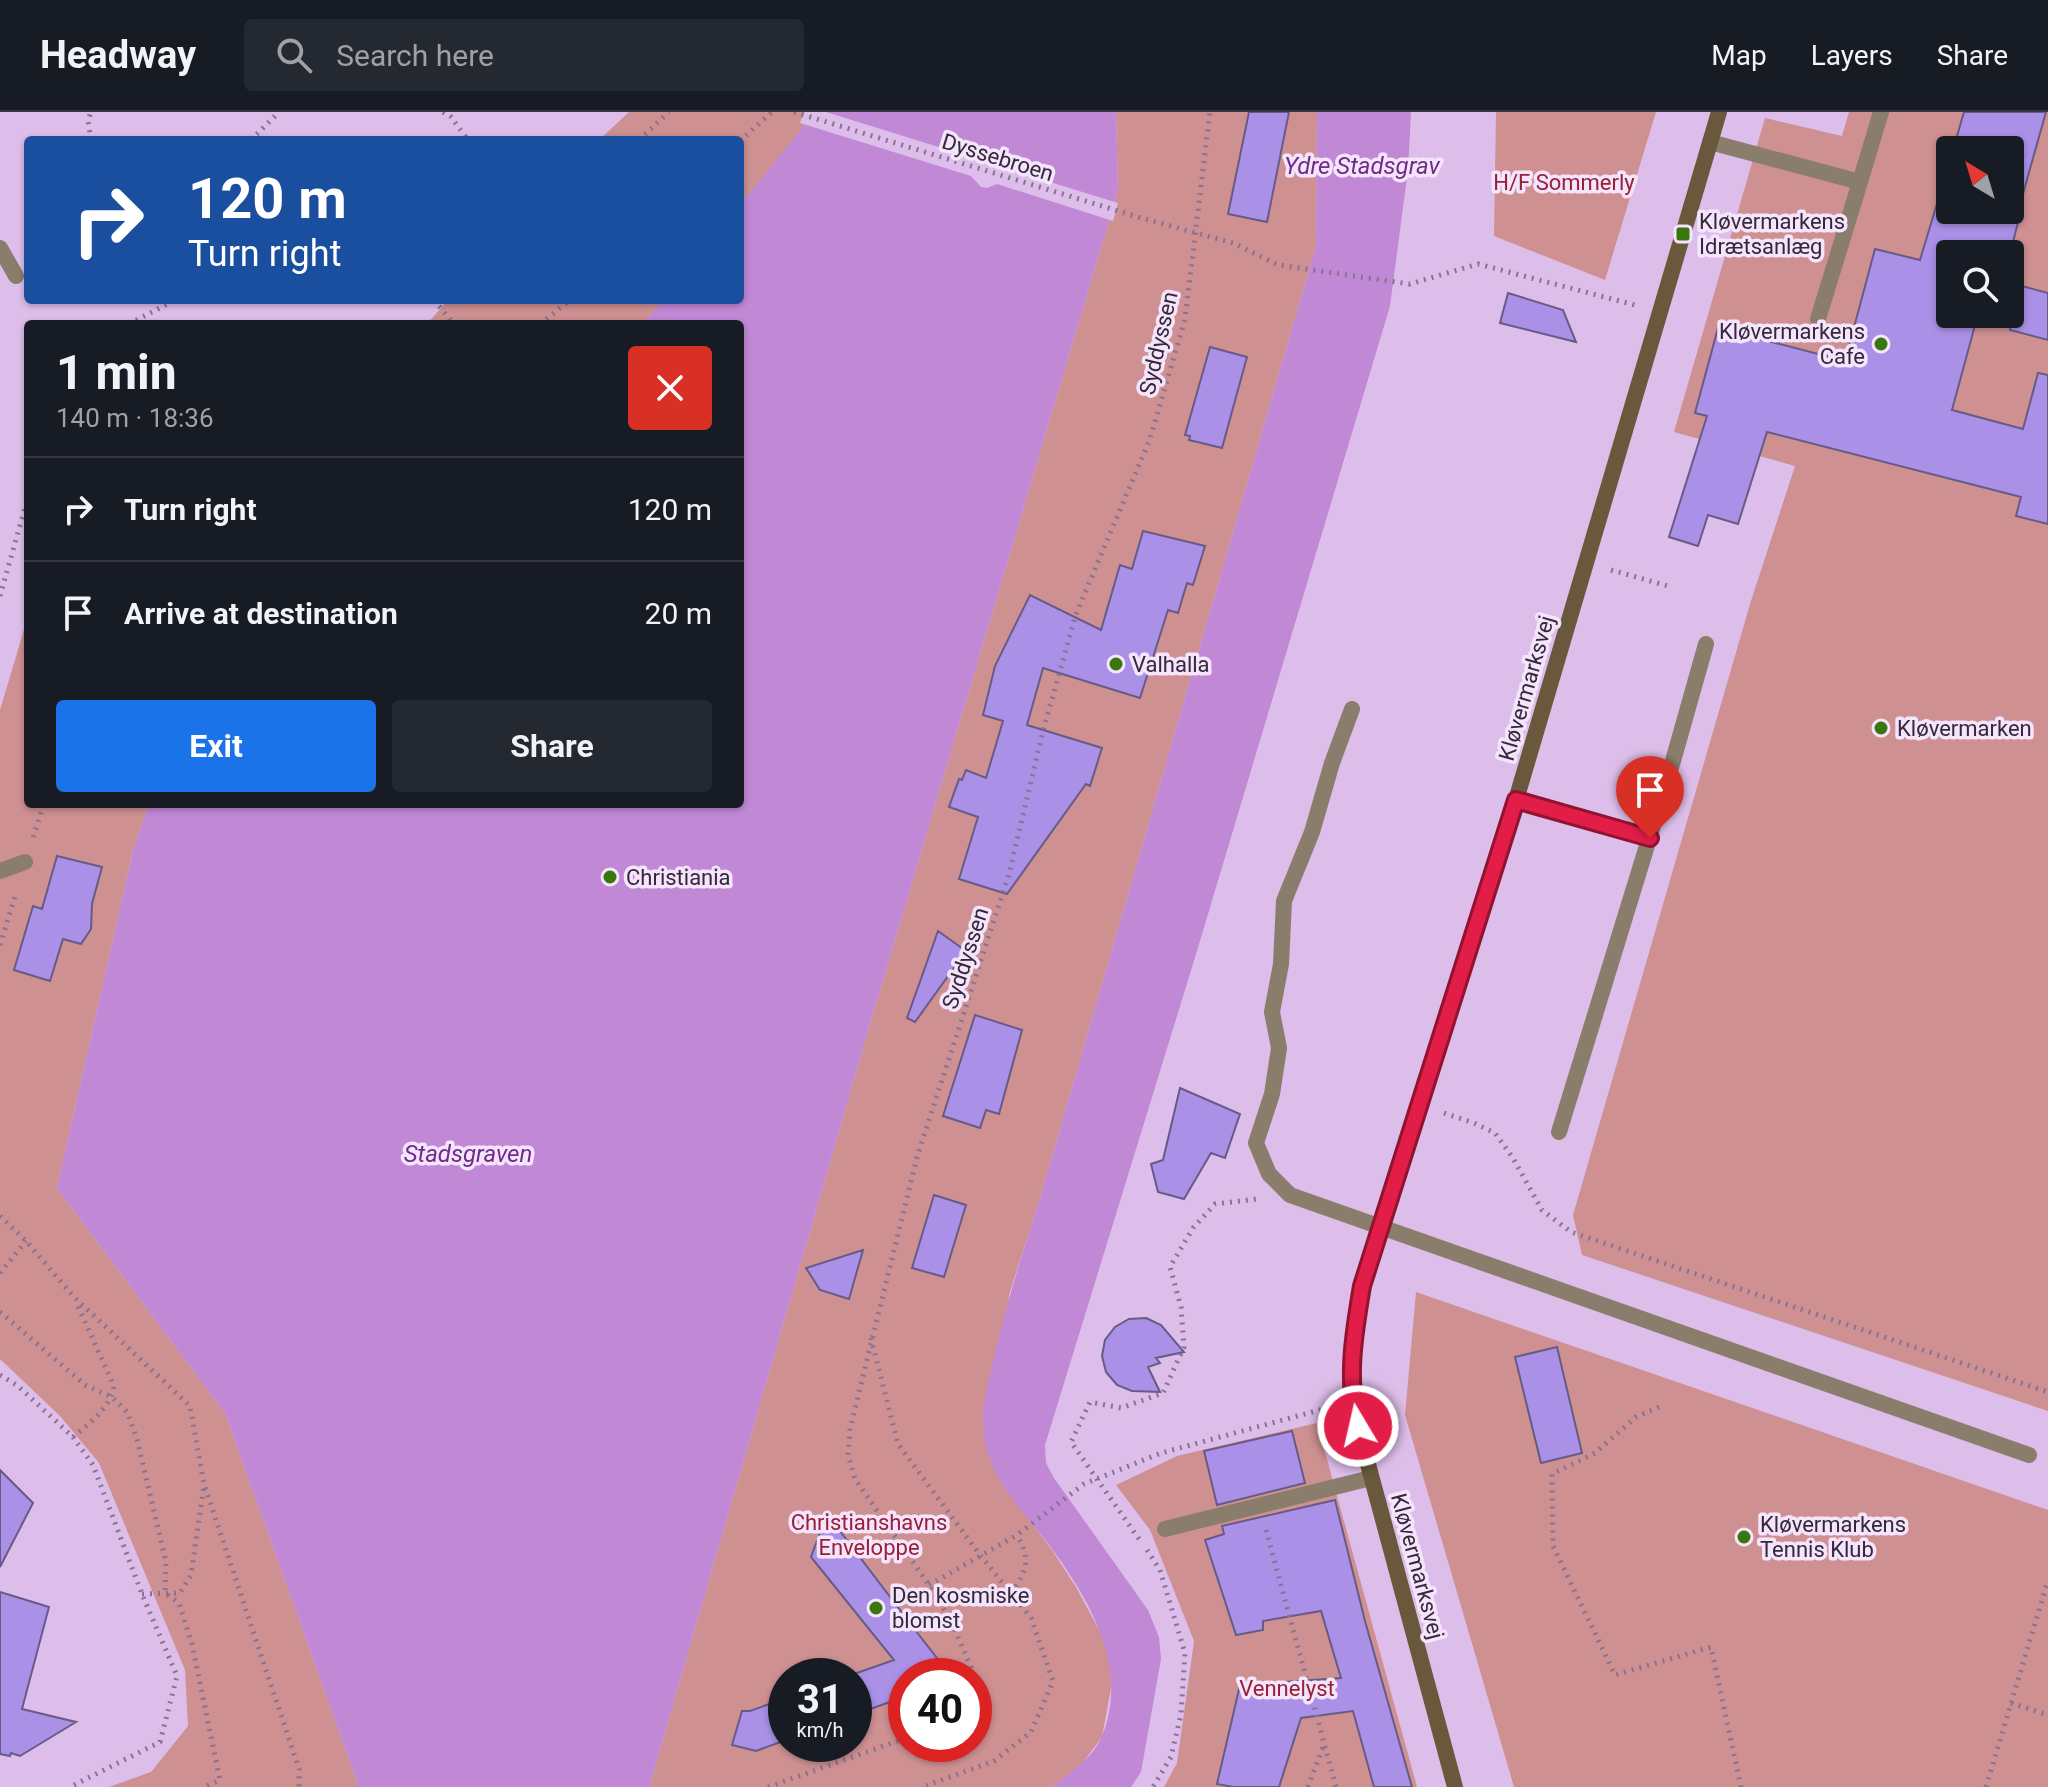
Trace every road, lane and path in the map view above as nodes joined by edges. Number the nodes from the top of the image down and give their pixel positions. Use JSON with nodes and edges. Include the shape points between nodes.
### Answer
{"nodes":[{"id":1,"x":91,"y":112,"type":"edge"},
{"id":2,"x":279,"y":112,"type":"edge"},
{"id":3,"x":443,"y":112,"type":"edge"},
{"id":4,"x":669,"y":112,"type":"edge"},
{"id":5,"x":772,"y":112,"type":"edge"},
{"id":6,"x":794,"y":112,"type":"edge"},
{"id":7,"x":1210,"y":112,"type":"edge"},
{"id":8,"x":1719,"y":112,"type":"edge"},
{"id":9,"x":1881,"y":112,"type":"edge"},
{"id":10,"x":90,"y":136,"type":"edge"},
{"id":11,"x":255,"y":136,"type":"edge"},
{"id":12,"x":465,"y":136,"type":"edge"},
{"id":13,"x":643,"y":136,"type":"edge"},
{"id":14,"x":744,"y":137,"type":"edge"},
{"id":15,"x":1710,"y":142,"type":"junction"},
{"id":16,"x":1860,"y":182,"type":"junction"},
{"id":17,"x":1194,"y":231,"type":"junction"},
{"id":18,"x":0,"y":248,"type":"edge"},
{"id":19,"x":16,"y":276,"type":"dead end"},
{"id":20,"x":167,"y":304,"type":"edge"},
{"id":21,"x":437,"y":304,"type":"edge"},
{"id":22,"x":565,"y":304,"type":"edge"},
{"id":23,"x":1659,"y":312,"type":"junction"},
{"id":24,"x":1818,"y":319,"type":"dead end"},
{"id":25,"x":137,"y":320,"type":"edge"},
{"id":26,"x":451,"y":320,"type":"edge"},
{"id":27,"x":545,"y":320,"type":"edge"},
{"id":28,"x":24,"y":511,"type":"edge"},
{"id":29,"x":1586,"y":563,"type":"junction"},
{"id":30,"x":1668,"y":586,"type":"dead end"},
{"id":31,"x":0,"y":596,"type":"edge"},
{"id":32,"x":1706,"y":644,"type":"dead end"},
{"id":33,"x":1352,"y":709,"type":"dead end"},
{"id":34,"x":1516,"y":800,"type":"junction"},
{"id":35,"x":1650,"y":838,"type":"junction"},
{"id":36,"x":25,"y":862,"type":"dead end"},
{"id":37,"x":0,"y":871,"type":"edge"},
{"id":38,"x":1421,"y":1105,"type":"junction"},
{"id":39,"x":1559,"y":1132,"type":"dead end"},
{"id":40,"x":1290,"y":1195,"type":"junction"},
{"id":41,"x":0,"y":1216,"type":"edge"},
{"id":42,"x":1379,"y":1227,"type":"junction"},
{"id":43,"x":26,"y":1241,"type":"junction"},
{"id":44,"x":0,"y":1273,"type":"edge"},
{"id":45,"x":74,"y":1297,"type":"junction"},
{"id":46,"x":0,"y":1312,"type":"edge"},
{"id":47,"x":870,"y":1337,"type":"junction"},
{"id":48,"x":0,"y":1375,"type":"edge"},
{"id":49,"x":2048,"y":1392,"type":"edge"},
{"id":50,"x":112,"y":1397,"type":"junction"},
{"id":51,"x":1351,"y":1401,"type":"junction"},
{"id":52,"x":1659,"y":1407,"type":"dead end"},
{"id":53,"x":73,"y":1437,"type":"junction"},
{"id":54,"x":2029,"y":1455,"type":"dead end"},
{"id":55,"x":1098,"y":1478,"type":"junction"},
{"id":56,"x":1371,"y":1478,"type":"junction"},
{"id":57,"x":204,"y":1484,"type":"junction"},
{"id":58,"x":1259,"y":1506,"type":"junction"},
{"id":59,"x":1165,"y":1529,"type":"dead end"},
{"id":60,"x":1017,"y":1535,"type":"junction"},
{"id":61,"x":980,"y":1555,"type":"junction"},
{"id":62,"x":2048,"y":1580,"type":"edge"},
{"id":63,"x":929,"y":1585,"type":"junction"},
{"id":64,"x":165,"y":1593,"type":"junction"},
{"id":65,"x":1011,"y":1593,"type":"junction"},
{"id":66,"x":142,"y":1594,"type":"junction"},
{"id":67,"x":968,"y":1658,"type":"edge"},
{"id":68,"x":2011,"y":1703,"type":"junction"},
{"id":69,"x":2048,"y":1715,"type":"edge"},
{"id":70,"x":888,"y":1744,"type":"edge"},
{"id":71,"x":1324,"y":1744,"type":"junction"},
{"id":72,"x":70,"y":1787,"type":"edge"},
{"id":73,"x":205,"y":1787,"type":"edge"},
{"id":74,"x":299,"y":1787,"type":"edge"},
{"id":75,"x":768,"y":1787,"type":"edge"},
{"id":76,"x":922,"y":1787,"type":"edge"},
{"id":77,"x":1153,"y":1787,"type":"edge"},
{"id":78,"x":1308,"y":1787,"type":"edge"},
{"id":79,"x":1336,"y":1787,"type":"edge"},
{"id":80,"x":1455,"y":1787,"type":"edge"},
{"id":81,"x":1741,"y":1787,"type":"edge"},
{"id":82,"x":1986,"y":1787,"type":"edge"}],
"edges":[{"from":1,"to":10,"type":"path"},
{"from":2,"to":11,"type":"path"},
{"from":3,"to":12,"type":"path"},
{"from":4,"to":13,"type":"path"},
{"from":5,"to":14,"type":"path"},
{"from":6,"to":17,"type":"path","name":"Dyssebroen"},
{"from":7,"to":17,"type":"path","name":"Syddyssen"},
{"from":8,"to":15,"type":"street","name":"Kløvermarksvej"},
{"from":9,"to":16,"type":"street"},
{"from":15,"to":16,"type":"street"},
{"from":15,"to":23,"type":"street","name":"Kløvermarksvej"},
{"from":16,"to":24,"type":"street"},
{"from":17,"to":23,"type":"path","name":"Dyssebroen","via":[[1278,265],[1410,284],[1478,264]]},
{"from":17,"to":47,"type":"path","name":"Syddyssen","via":[[1185,319],[1172,364],[1150,439],[1076,614],[1009,874],[917,1157]]},
{"from":18,"to":19,"type":"street"},
{"from":20,"to":25,"type":"path"},
{"from":21,"to":26,"type":"path"},
{"from":22,"to":27,"type":"path"},
{"from":23,"to":29,"type":"street","name":"Kløvermarksvej"},
{"from":28,"to":31,"type":"path"},
{"from":29,"to":30,"type":"path"},
{"from":29,"to":34,"type":"street","name":"Kløvermarksvej"},
{"from":32,"to":35,"type":"street"},
{"from":33,"to":40,"type":"street","via":[[1284,901],[1272,1012],[1279,1048],[1272,1094],[1256,1143],[1269,1174]]},
{"from":34,"to":35,"type":"street"},
{"from":34,"to":38,"type":"street","name":"Kløvermarksvej"},
{"from":35,"to":39,"type":"street"},
{"from":36,"to":37,"type":"street"},
{"from":38,"to":42,"type":"street","name":"Kløvermarksvej"},
{"from":38,"to":49,"type":"path","via":[[1495,1133],[1542,1210],[1571,1232]]},
{"from":40,"to":42,"type":"street"},
{"from":40,"to":55,"type":"path","via":[[1215,1204],[1193,1228],[1170,1267],[1184,1347],[1163,1393],[1121,1408],[1090,1402],[1071,1442]]},
{"from":41,"to":43,"type":"path"},
{"from":42,"to":51,"type":"street","name":"Kløvermarksvej","via":[[1353,1339]]},
{"from":42,"to":54,"type":"street"},
{"from":43,"to":44,"type":"path"},
{"from":43,"to":45,"type":"path"},
{"from":45,"to":50,"type":"path","via":[[114,1386]]},
{"from":45,"to":57,"type":"path","via":[[190,1406]]},
{"from":46,"to":50,"type":"path","via":[[85,1385]]},
{"from":47,"to":61,"type":"path","via":[[898,1444]]},
{"from":47,"to":63,"type":"path","name":"Syddyssen","via":[[848,1455],[868,1500]]},
{"from":48,"to":53,"type":"path"},
{"from":50,"to":53,"type":"path"},
{"from":50,"to":64,"type":"path","via":[[127,1412],[137,1439],[166,1562]]},
{"from":51,"to":55,"type":"path","via":[[1161,1453]]},
{"from":51,"to":56,"type":"street","name":"Kløvermarksvej"},
{"from":52,"to":81,"type":"path","via":[[1636,1417],[1595,1453],[1552,1474],[1553,1546],[1615,1675],[1711,1647]]},
{"from":53,"to":66,"type":"path","via":[[93,1465]]},
{"from":55,"to":60,"type":"path"},
{"from":55,"to":77,"type":"path","via":[[1160,1570],[1185,1653],[1181,1714],[1171,1757]]},
{"from":56,"to":58,"type":"street"},
{"from":56,"to":80,"type":"street","name":"Kløvermarksvej"},
{"from":57,"to":64,"type":"path","via":[[191,1575],[180,1593]]},
{"from":57,"to":74,"type":"path","via":[[299,1769]]},
{"from":58,"to":59,"type":"street"},
{"from":58,"to":71,"type":"path"},
{"from":60,"to":61,"type":"path"},
{"from":60,"to":65,"type":"path","via":[[1027,1552],[1024,1576]]},
{"from":61,"to":63,"type":"path"},
{"from":61,"to":65,"type":"path"},
{"from":62,"to":68,"type":"path"},
{"from":63,"to":67,"type":"path","name":"Syddyssen"},
{"from":64,"to":66,"type":"path"},
{"from":64,"to":73,"type":"path","via":[[179,1603],[220,1780]]},
{"from":65,"to":76,"type":"path","via":[[1031,1618],[1053,1681],[1031,1732],[994,1761]]},
{"from":66,"to":72,"type":"path","via":[[177,1676],[160,1742]]},
{"from":68,"to":69,"type":"path"},
{"from":68,"to":82,"type":"path"},
{"from":70,"to":75,"type":"path"},
{"from":71,"to":78,"type":"path"},
{"from":71,"to":79,"type":"path"}]}
